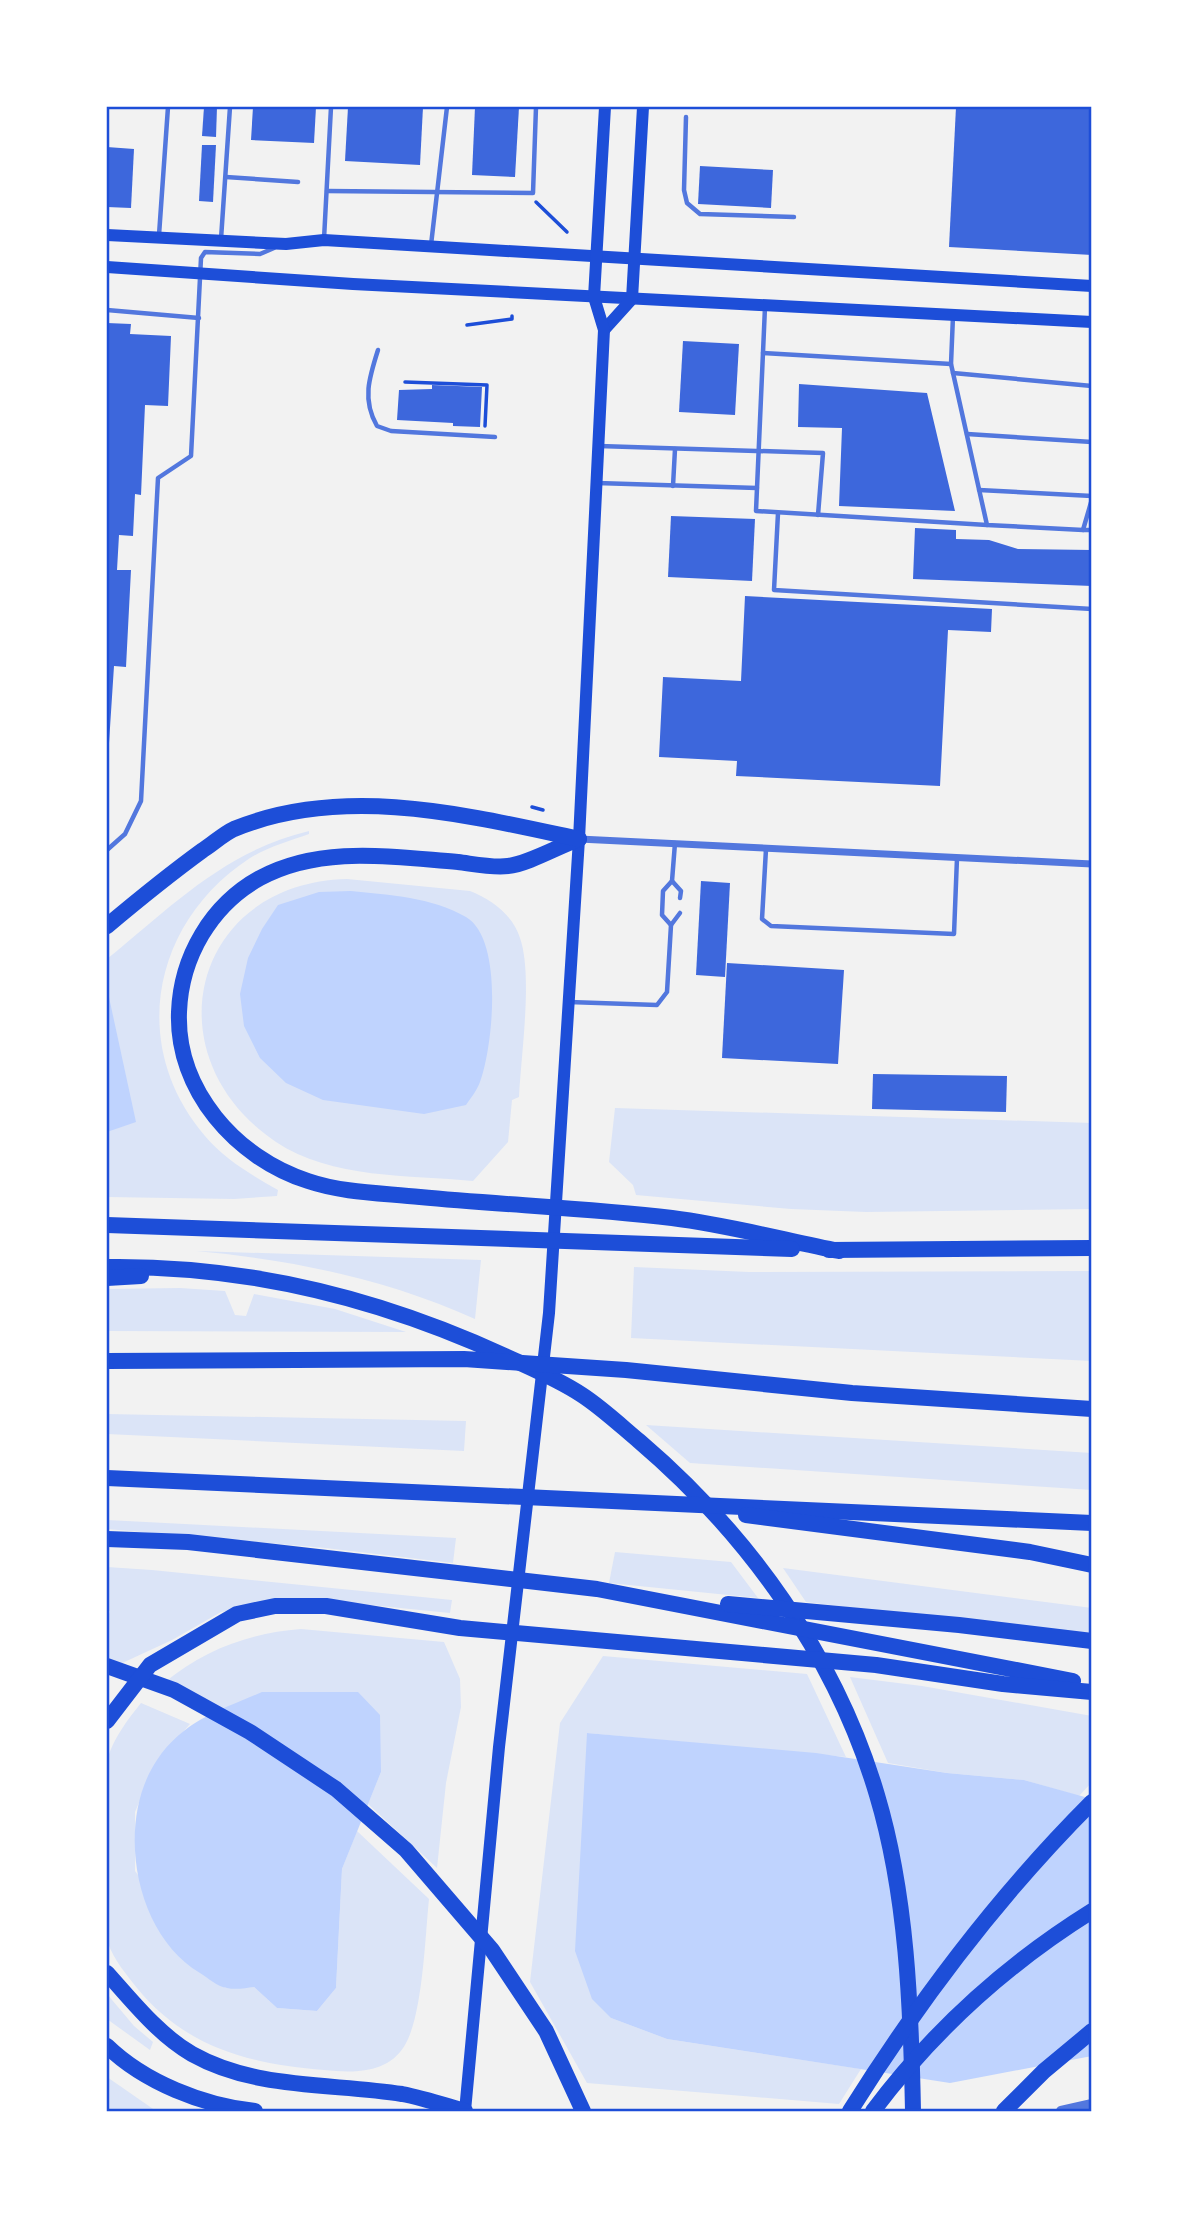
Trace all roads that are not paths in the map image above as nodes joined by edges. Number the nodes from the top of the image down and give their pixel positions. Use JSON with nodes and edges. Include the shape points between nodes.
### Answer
{"nodes":[{"id":1,"x":168,"y":107,"type":"edge"},
{"id":2,"x":230,"y":107,"type":"edge"},
{"id":3,"x":331,"y":107,"type":"edge"},
{"id":4,"x":447,"y":107,"type":"edge"},
{"id":5,"x":536,"y":107,"type":"edge"},
{"id":6,"x":605,"y":107,"type":"edge"},
{"id":7,"x":643,"y":107,"type":"edge"},
{"id":8,"x":687,"y":117,"type":"dead end"},
{"id":9,"x":226,"y":177,"type":"junction"},
{"id":10,"x":298,"y":182,"type":"dead end"},
{"id":11,"x":327,"y":191,"type":"junction"},
{"id":12,"x":436,"y":192,"type":"junction"},
{"id":13,"x":794,"y":218,"type":"dead end"},
{"id":14,"x":107,"y":235,"type":"edge"},
{"id":15,"x":159,"y":237,"type":"junction"},
{"id":16,"x":221,"y":240,"type":"junction"},
{"id":17,"x":324,"y":240,"type":"junction"},
{"id":18,"x":286,"y":244,"type":"junction"},
{"id":19,"x":431,"y":246,"type":"junction"},
{"id":20,"x":596,"y":256,"type":"junction"},
{"id":21,"x":635,"y":259,"type":"junction"},
{"id":22,"x":107,"y":267,"type":"edge"},
{"id":23,"x":201,"y":272,"type":"junction"},
{"id":24,"x":1092,"y":286,"type":"edge"},
{"id":25,"x":594,"y":297,"type":"junction"},
{"id":26,"x":632,"y":299,"type":"junction"},
{"id":27,"x":765,"y":306,"type":"junction"},
{"id":28,"x":107,"y":310,"type":"edge"},
{"id":29,"x":953,"y":315,"type":"junction"},
{"id":30,"x":199,"y":318,"type":"junction"},
{"id":31,"x":1092,"y":322,"type":"edge"},
{"id":32,"x":604,"y":330,"type":"junction"},
{"id":33,"x":377,"y":351,"type":"dead end"},
{"id":34,"x":763,"y":353,"type":"junction"},
{"id":35,"x":951,"y":364,"type":"junction"},
{"id":36,"x":953,"y":373,"type":"junction"},
{"id":37,"x":1092,"y":386,"type":"edge"},
{"id":38,"x":967,"y":434,"type":"junction"},
{"id":39,"x":495,"y":437,"type":"dead end"},
{"id":40,"x":1092,"y":442,"type":"edge"},
{"id":41,"x":598,"y":446,"type":"junction"},
{"id":42,"x":675,"y":449,"type":"junction"},
{"id":43,"x":758,"y":452,"type":"junction"},
{"id":44,"x":596,"y":484,"type":"junction"},
{"id":45,"x":673,"y":485,"type":"junction"},
{"id":46,"x":757,"y":488,"type":"junction"},
{"id":47,"x":979,"y":490,"type":"junction"},
{"id":48,"x":1092,"y":498,"type":"edge"},
{"id":49,"x":778,"y":513,"type":"junction"},
{"id":50,"x":818,"y":515,"type":"junction"},
{"id":51,"x":987,"y":525,"type":"junction"},
{"id":52,"x":1083,"y":530,"type":"junction"},
{"id":53,"x":1092,"y":530,"type":"edge"},
{"id":54,"x":1092,"y":608,"type":"edge"},
{"id":55,"x":579,"y":839,"type":"junction"},
{"id":56,"x":675,"y":844,"type":"junction"},
{"id":57,"x":766,"y":848,"type":"junction"},
{"id":58,"x":107,"y":850,"type":"edge"},
{"id":59,"x":957,"y":858,"type":"junction"},
{"id":60,"x":1092,"y":864,"type":"edge"},
{"id":61,"x":672,"y":881,"type":"junction"},
{"id":62,"x":680,"y":898,"type":"dead end"},
{"id":63,"x":680,"y":913,"type":"dead end"},
{"id":64,"x":671,"y":925,"type":"junction"},
{"id":65,"x":107,"y":926,"type":"edge"},
{"id":66,"x":568,"y":1002,"type":"junction"},
{"id":67,"x":107,"y":1226,"type":"edge"},
{"id":68,"x":1092,"y":1248,"type":"edge"},
{"id":69,"x":839,"y":1251,"type":"junction"},
{"id":70,"x":107,"y":1267,"type":"edge"},
{"id":71,"x":192,"y":1272,"type":"junction"},
{"id":72,"x":107,"y":1279,"type":"edge"},
{"id":73,"x":107,"y":1361,"type":"edge"},
{"id":74,"x":1092,"y":1409,"type":"edge"},
{"id":75,"x":107,"y":1478,"type":"edge"},
{"id":76,"x":629,"y":1500,"type":"junction"},
{"id":77,"x":1092,"y":1522,"type":"edge"},
{"id":78,"x":107,"y":1539,"type":"edge"},
{"id":79,"x":1092,"y":1565,"type":"edge"},
{"id":80,"x":656,"y":1598,"type":"junction"},
{"id":81,"x":1092,"y":1641,"type":"edge"},
{"id":82,"x":107,"y":1666,"type":"edge"},
{"id":83,"x":1092,"y":1686,"type":"edge"},
{"id":84,"x":1092,"y":1692,"type":"edge"},
{"id":85,"x":107,"y":1721,"type":"edge"},
{"id":86,"x":1092,"y":1802,"type":"edge"},
{"id":87,"x":1092,"y":1911,"type":"edge"},
{"id":88,"x":107,"y":1973,"type":"edge"},
{"id":89,"x":1092,"y":2031,"type":"edge"},
{"id":90,"x":107,"y":2046,"type":"edge"},
{"id":91,"x":1092,"y":2104,"type":"edge"},
{"id":92,"x":255,"y":2111,"type":"edge"},
{"id":93,"x":465,"y":2111,"type":"edge"},
{"id":94,"x":583,"y":2111,"type":"edge"},
{"id":95,"x":850,"y":2111,"type":"edge"},
{"id":96,"x":873,"y":2111,"type":"edge"},
{"id":97,"x":913,"y":2111,"type":"edge"},
{"id":98,"x":1004,"y":2111,"type":"edge"},
{"id":99,"x":1061,"y":2111,"type":"edge"}],
"edges":[{"from":1,"to":15,"type":"lane"},
{"from":2,"to":9,"type":"lane"},
{"from":3,"to":11,"type":"lane"},
{"from":4,"to":12,"type":"lane"},
{"from":5,"to":12,"type":"lane","via":[[533,193]]},
{"from":6,"to":20,"type":"main road"},
{"from":7,"to":21,"type":"main road"},
{"from":8,"to":13,"type":"lane","via":[[687,203],[699,214]]},
{"from":9,"to":10,"type":"lane"},
{"from":9,"to":16,"type":"lane"},
{"from":11,"to":12,"type":"lane"},
{"from":11,"to":17,"type":"lane"},
{"from":12,"to":19,"type":"lane"},
{"from":14,"to":15,"type":"main road"},
{"from":15,"to":16,"type":"main road"},
{"from":16,"to":18,"type":"main road"},
{"from":17,"to":18,"type":"main road"},
{"from":17,"to":19,"type":"main road"},
{"from":18,"to":23,"type":"lane","via":[[260,254],[205,252]]},
{"from":19,"to":20,"type":"main road"},
{"from":20,"to":21,"type":"main road"},
{"from":20,"to":25,"type":"main road"},
{"from":21,"to":24,"type":"main road"},
{"from":21,"to":26,"type":"main road"},
{"from":22,"to":23,"type":"main road"},
{"from":23,"to":25,"type":"main road"},
{"from":23,"to":30,"type":"lane"},
{"from":25,"to":26,"type":"main road"},
{"from":25,"to":32,"type":"main road"},
{"from":26,"to":27,"type":"main road"},
{"from":26,"to":32,"type":"main road"},
{"from":27,"to":29,"type":"main road"},
{"from":27,"to":34,"type":"lane"},
{"from":28,"to":30,"type":"lane"},
{"from":29,"to":31,"type":"main road"},
{"from":29,"to":35,"type":"lane"},
{"from":30,"to":58,"type":"lane","via":[[191,456],[158,478],[141,802],[125,834]]},
{"from":32,"to":41,"type":"main road"},
{"from":33,"to":39,"type":"lane","via":[[367,401],[377,426],[391,431]]},
{"from":34,"to":35,"type":"lane"},
{"from":34,"to":43,"type":"lane"},
{"from":35,"to":36,"type":"lane"},
{"from":36,"to":37,"type":"lane"},
{"from":36,"to":38,"type":"lane"},
{"from":38,"to":40,"type":"lane"},
{"from":38,"to":47,"type":"lane"},
{"from":41,"to":42,"type":"lane"},
{"from":41,"to":44,"type":"main road"},
{"from":42,"to":43,"type":"lane"},
{"from":42,"to":45,"type":"lane"},
{"from":43,"to":46,"type":"lane"},
{"from":43,"to":50,"type":"lane","via":[[823,453]]},
{"from":44,"to":45,"type":"lane"},
{"from":44,"to":55,"type":"main road"},
{"from":45,"to":46,"type":"lane"},
{"from":46,"to":49,"type":"lane","via":[[756,511]]},
{"from":47,"to":48,"type":"lane"},
{"from":47,"to":51,"type":"lane"},
{"from":48,"to":52,"type":"lane"},
{"from":49,"to":50,"type":"lane"},
{"from":49,"to":54,"type":"lane","via":[[774,590]]},
{"from":50,"to":51,"type":"lane"},
{"from":51,"to":52,"type":"lane"},
{"from":52,"to":53,"type":"lane"},
{"from":55,"to":56,"type":"street"},
{"from":55,"to":65,"type":"highway","via":[[453,812],[341,806],[296,812],[232,830]]},
{"from":55,"to":66,"type":"main road"},
{"from":55,"to":69,"type":"highway","via":[[510,866],[341,855],[277,870],[244,888],[221,908],[199,938],[183,979],[179,1029],[191,1077],[216,1118],[254,1153],[284,1172],[332,1187],[673,1219]]},
{"from":56,"to":57,"type":"street"},
{"from":56,"to":61,"type":"lane"},
{"from":57,"to":59,"type":"street"},
{"from":57,"to":59,"type":"lane","via":[[762,919],[765,924],[784,926],[954,934]]},
{"from":59,"to":60,"type":"street"},
{"from":61,"to":62,"type":"lane","via":[[681,891]]},
{"from":61,"to":64,"type":"lane","via":[[663,891],[662,915]]},
{"from":63,"to":64,"type":"lane"},
{"from":64,"to":66,"type":"lane","via":[[667,992],[657,1004]]},
{"from":66,"to":93,"type":"main road","via":[[549,1313],[499,1747]]},
{"from":67,"to":69,"type":"highway"},
{"from":68,"to":69,"type":"highway"},
{"from":70,"to":71,"type":"highway"},
{"from":71,"to":72,"type":"highway"},
{"from":71,"to":97,"type":"highway","via":[[300,1285],[385,1307],[558,1380],[585,1396],[662,1461],[730,1531],[816,1652],[877,1794],[901,1923]]},
{"from":73,"to":74,"type":"highway","via":[[464,1359]]},
{"from":75,"to":76,"type":"highway"},
{"from":76,"to":77,"type":"highway"},
{"from":76,"to":79,"type":"highway","via":[[1030,1552]]},
{"from":78,"to":80,"type":"highway","via":[[188,1542]]},
{"from":80,"to":81,"type":"highway"},
{"from":80,"to":83,"type":"highway"},
{"from":82,"to":94,"type":"highway","via":[[174,1690],[250,1732],[335,1789],[406,1850],[492,1950],[546,2031]]},
{"from":84,"to":85,"type":"highway","via":[[876,1665],[460,1628],[326,1606],[275,1606],[237,1614],[150,1665]]},
{"from":86,"to":95,"type":"highway","via":[[973,1938]]},
{"from":87,"to":96,"type":"highway","via":[[1022,1958],[969,2004],[913,2061]]},
{"from":88,"to":93,"type":"highway","via":[[144,2014],[191,2054],[234,2071],[264,2080],[405,2095]]},
{"from":89,"to":98,"type":"highway"},
{"from":90,"to":92,"type":"highway","via":[[148,2075],[195,2097]]},
{"from":91,"to":99,"type":"street"}]}
